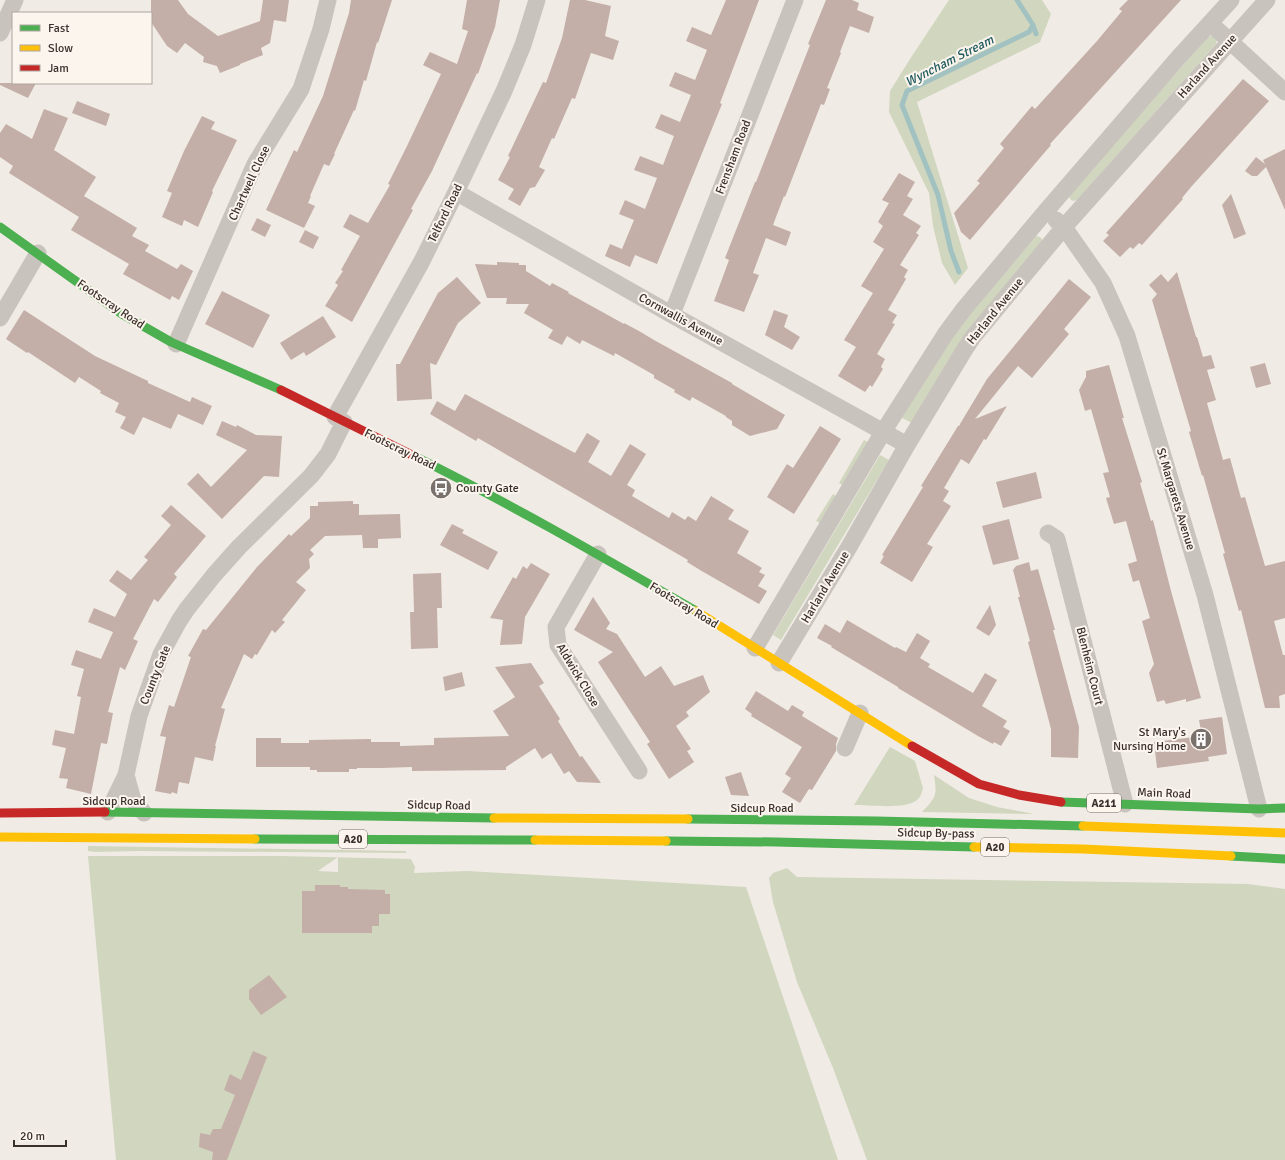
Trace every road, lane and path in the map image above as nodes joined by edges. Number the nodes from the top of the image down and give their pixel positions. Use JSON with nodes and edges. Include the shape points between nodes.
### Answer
{"nodes":[{"id":1,"x":15,"y":0,"type":"edge"},
{"id":2,"x":328,"y":0,"type":"edge"},
{"id":3,"x":537,"y":0,"type":"edge"},
{"id":4,"x":795,"y":0,"type":"edge"},
{"id":5,"x":1231,"y":0,"type":"edge"},
{"id":6,"x":1236,"y":0,"type":"edge"},
{"id":7,"x":1267,"y":0,"type":"edge"},
{"id":8,"x":1253,"y":15,"type":"junction"},
{"id":9,"x":1210,"y":24,"type":"junction"},
{"id":10,"x":0,"y":33,"type":"edge"},
{"id":11,"x":1229,"y":41,"type":"junction"},
{"id":12,"x":1285,"y":92,"type":"edge"},
{"id":13,"x":456,"y":192,"type":"junction"},
{"id":14,"x":1046,"y":211,"type":"junction"},
{"id":15,"x":0,"y":227,"type":"edge"},
{"id":16,"x":1064,"y":227,"type":"junction"},
{"id":17,"x":38,"y":253,"type":"junction"},
{"id":18,"x":672,"y":314,"type":"junction"},
{"id":19,"x":0,"y":318,"type":"edge"},
{"id":20,"x":176,"y":344,"type":"junction"},
{"id":21,"x":340,"y":419,"type":"junction"},
{"id":22,"x":883,"y":432,"type":"junction"},
{"id":23,"x":907,"y":445,"type":"junction"},
{"id":24,"x":1048,"y":532,"type":"dead end"},
{"id":25,"x":598,"y":554,"type":"junction"},
{"id":26,"x":755,"y":648,"type":"junction"},
{"id":27,"x":779,"y":663,"type":"junction"},
{"id":28,"x":860,"y":713,"type":"junction"},
{"id":29,"x":845,"y":748,"type":"dead end"},
{"id":30,"x":932,"y":758,"type":"joint"},
{"id":31,"x":638,"y":771,"type":"dead end"},
{"id":32,"x":126,"y":775,"type":"junction"},
{"id":33,"x":1125,"y":804,"type":"junction"},
{"id":34,"x":1285,"y":808,"type":"edge"},
{"id":35,"x":1259,"y":809,"type":"junction"},
{"id":36,"x":108,"y":812,"type":"junction"},
{"id":37,"x":0,"y":813,"type":"edge"},
{"id":38,"x":144,"y":813,"type":"junction"},
{"id":39,"x":877,"y":820,"type":"joint"},
{"id":40,"x":1285,"y":833,"type":"edge"},
{"id":41,"x":0,"y":837,"type":"edge"},
{"id":42,"x":1285,"y":859,"type":"edge"}],
"edges":[{"from":1,"to":10,"type":"street"},
{"from":2,"to":20,"type":"street","name":"Chartwell Close","via":[[321,29],[300,89],[255,164]]},
{"from":3,"to":13,"type":"street","name":"Telford Road","via":[[523,45]]},
{"from":4,"to":18,"type":"street","name":"Frensham Road"},
{"from":5,"to":9,"type":"street","name":"Harland Avenue"},
{"from":6,"to":8,"type":"street"},
{"from":7,"to":8,"type":"street","name":"Harland Avenue"},
{"from":8,"to":11,"type":"street","name":"Harland Avenue"},
{"from":9,"to":11,"type":"street"},
{"from":9,"to":14,"type":"street","name":"Harland Avenue"},
{"from":11,"to":12,"type":"street"},
{"from":11,"to":16,"type":"street","name":"Harland Avenue"},
{"from":13,"to":18,"type":"street","name":"Cornwallis Avenue"},
{"from":13,"to":21,"type":"street","name":"Telford Road"},
{"from":14,"to":16,"type":"street","name":"St Margarets Avenue"},
{"from":14,"to":22,"type":"street","name":"Harland Avenue","via":[[946,333]]},
{"from":15,"to":17,"type":"main road","name":"Footscray Road","number":"A211"},
{"from":16,"to":23,"type":"street","name":"Harland Avenue","via":[[965,349]]},
{"from":16,"to":35,"type":"street","name":"St Margarets Avenue","via":[[1103,282],[1128,336],[1205,595]]},
{"from":17,"to":19,"type":"street"},
{"from":17,"to":20,"type":"main road","name":"Footscray Road","number":"A211","via":[[122,314]]},
{"from":18,"to":22,"type":"street","name":"Cornwallis Avenue"},
{"from":20,"to":21,"type":"main road","name":"Footscray Road","number":"A211"},
{"from":21,"to":25,"type":"main road","name":"Footscray Road","number":"A211","via":[[450,474]]},
{"from":21,"to":32,"type":"street","name":"County Gate","via":[[328,454],[311,476],[239,547],[187,609],[161,654],[146,694]]},
{"from":22,"to":23,"type":"street","name":"Cornwallis Avenue"},
{"from":22,"to":26,"type":"street","name":"Harland Avenue"},
{"from":23,"to":27,"type":"street","name":"Harland Avenue"},
{"from":24,"to":33,"type":"street","name":"Blenheim Court","via":[[1057,539]]},
{"from":25,"to":26,"type":"main road","name":"Footscray Road","number":"A211"},
{"from":25,"to":31,"type":"street","name":"Aldwick Close","via":[[556,627],[558,645]]},
{"from":26,"to":27,"type":"main road","name":"Footscray Road","number":"A211"},
{"from":27,"to":28,"type":"main road","name":"Footscray Road","number":"A211"},
{"from":28,"to":29,"type":"street"},
{"from":28,"to":30,"type":"main road","name":"Footscray Road","number":"A211"},
{"from":30,"to":33,"type":"main road","name":"Main Road","number":"A211","via":[[979,784],[1019,795],[1063,802]]},
{"from":32,"to":36,"type":"street","name":"County Gate"},
{"from":32,"to":38,"type":"street","name":"County Gate","via":[[133,800]]},
{"from":33,"to":35,"type":"main road","name":"Main Road","number":"A211"},
{"from":34,"to":35,"type":"main road","name":"Main Road","number":"A211"},
{"from":36,"to":37,"type":"main road","name":"Sidcup Road","number":"A20"},
{"from":36,"to":38,"type":"main road","name":"Sidcup Road","number":"A20"},
{"from":38,"to":39,"type":"main road","name":"Sidcup Road","number":"A20"},
{"from":39,"to":40,"type":"main road","name":"Sidcup By-pass","number":"A20"},
{"from":41,"to":42,"type":"main road","name":"Sidcup By-pass","number":"A20","via":[[776,842],[1083,849]]}]}
